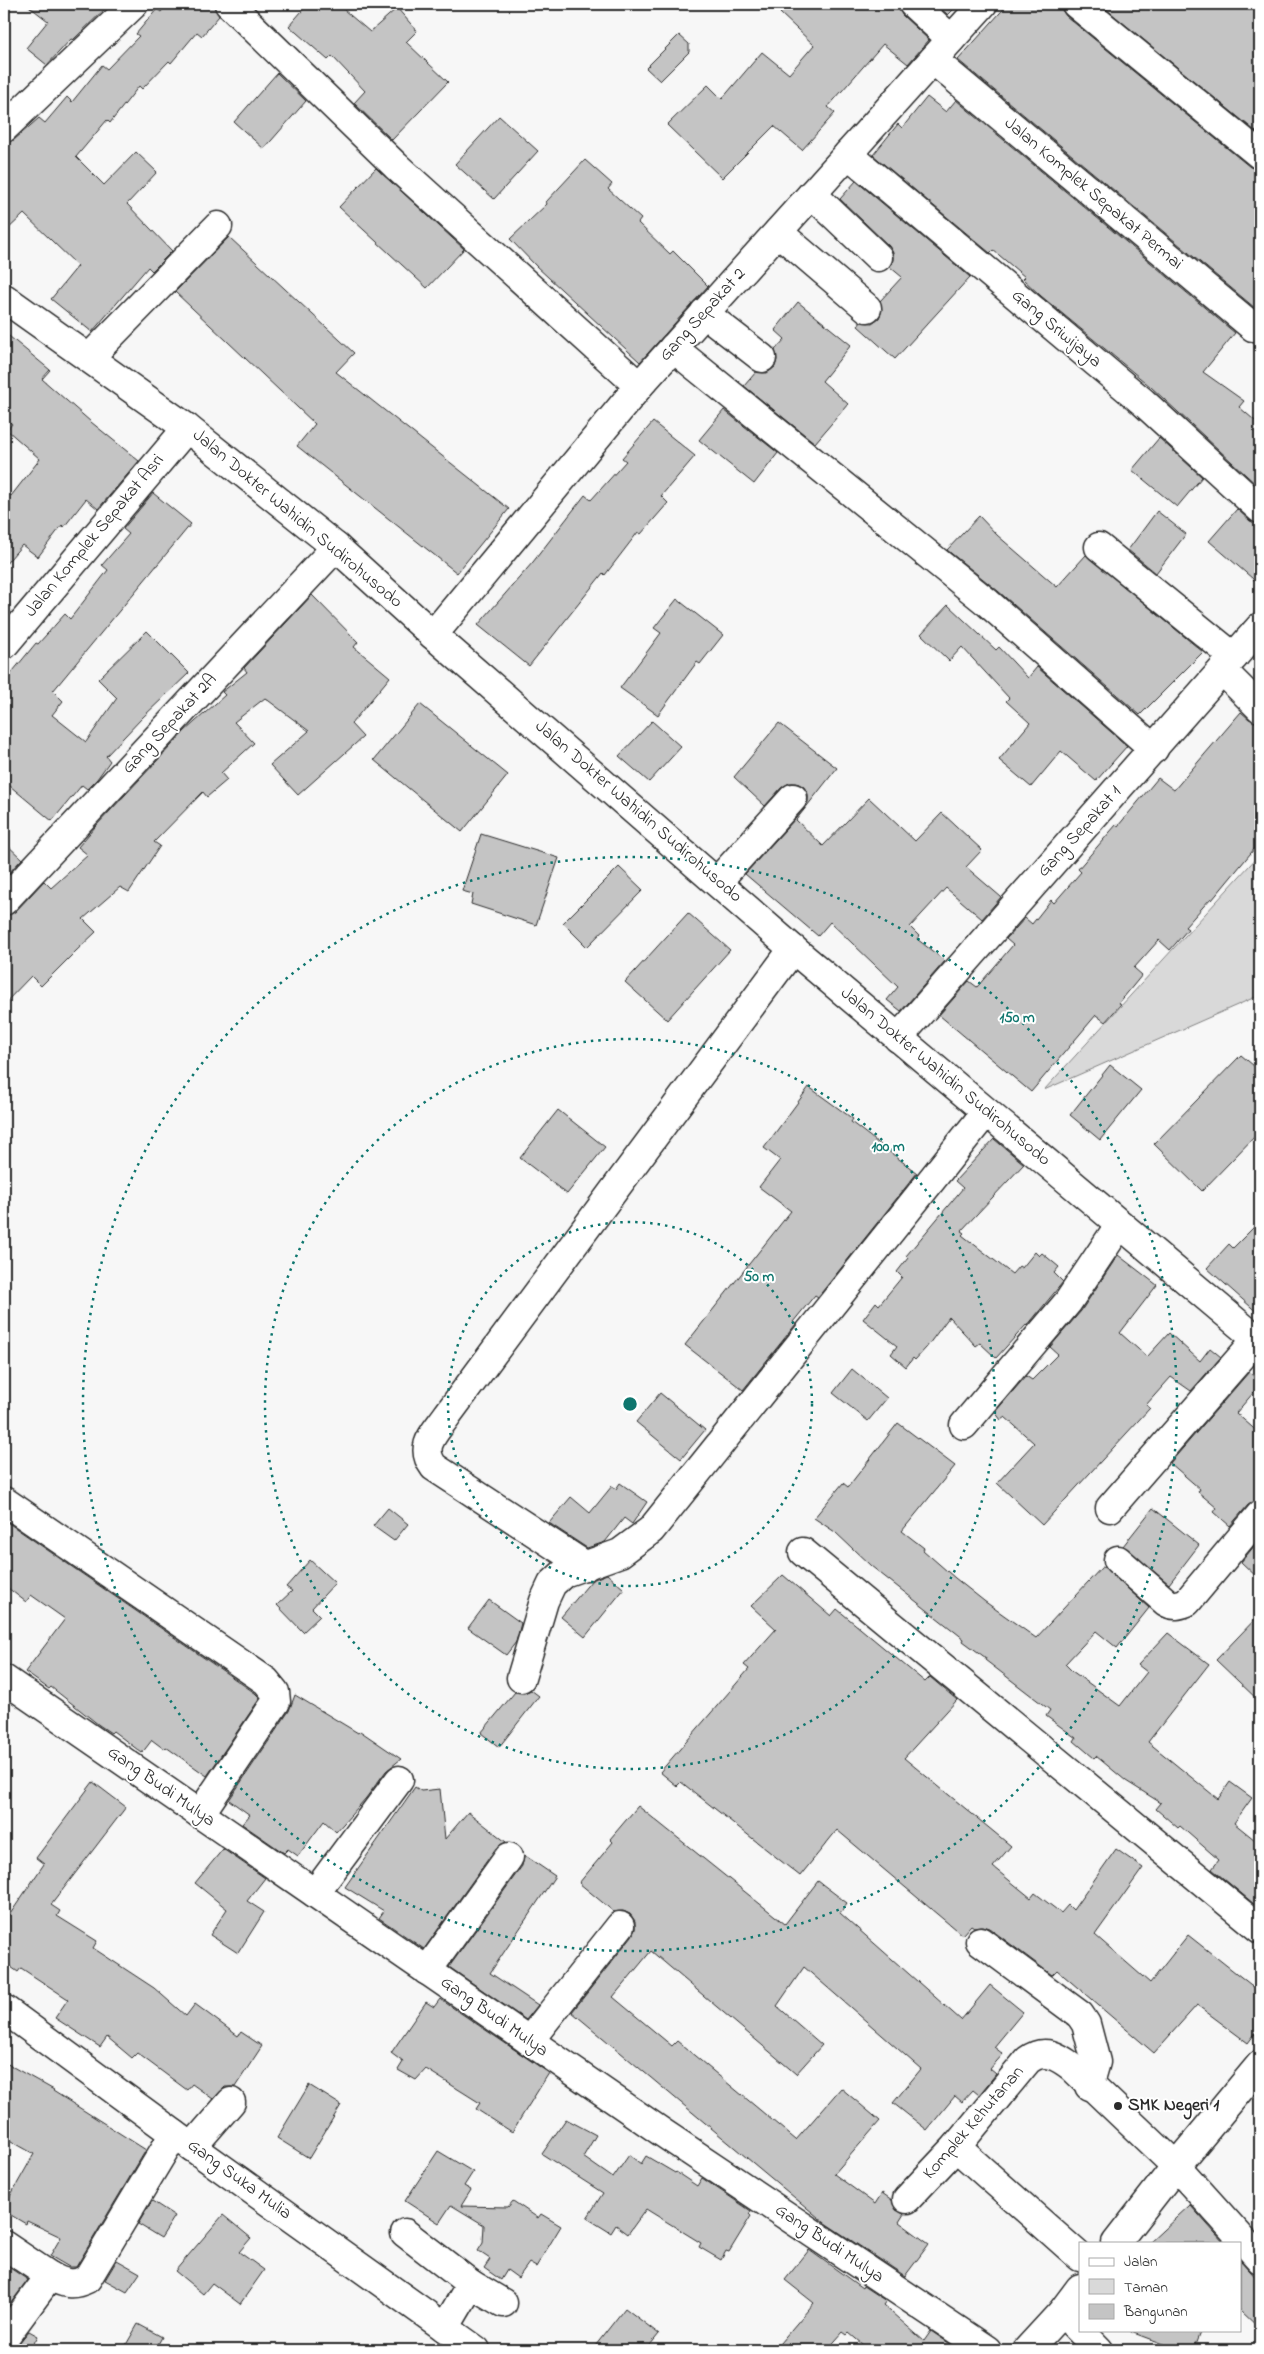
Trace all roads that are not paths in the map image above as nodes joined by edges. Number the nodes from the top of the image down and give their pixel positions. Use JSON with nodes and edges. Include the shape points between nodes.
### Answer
{"nodes":[{"id":1,"x":134,"y":4,"type":"edge"},
{"id":2,"x":229,"y":4,"type":"edge"},
{"id":3,"x":912,"y":4,"type":"edge"},
{"id":4,"x":983,"y":4,"type":"edge"},
{"id":5,"x":1076,"y":4,"type":"edge"},
{"id":6,"x":951,"y":39,"type":"junction"},
{"id":7,"x":933,"y":60,"type":"junction"},
{"id":8,"x":4,"y":128,"type":"edge"},
{"id":9,"x":848,"y":154,"type":"junction"},
{"id":10,"x":1260,"y":155,"type":"edge"},
{"id":11,"x":812,"y":194,"type":"junction"},
{"id":12,"x":218,"y":226,"type":"dead end"},
{"id":13,"x":778,"y":232,"type":"junction"},
{"id":14,"x":878,"y":257,"type":"dead end"},
{"id":15,"x":4,"y":298,"type":"edge"},
{"id":16,"x":867,"y":308,"type":"dead end"},
{"id":17,"x":704,"y":313,"type":"junction"},
{"id":18,"x":1253,"y":327,"type":"dead end"},
{"id":19,"x":673,"y":348,"type":"junction"},
{"id":20,"x":89,"y":358,"type":"junction"},
{"id":21,"x":762,"y":358,"type":"dead end"},
{"id":22,"x":638,"y":386,"type":"junction"},
{"id":23,"x":187,"y":428,"type":"junction"},
{"id":24,"x":1260,"y":509,"type":"edge"},
{"id":25,"x":336,"y":547,"type":"junction"},
{"id":26,"x":1099,"y":547,"type":"dead end"},
{"id":27,"x":1260,"y":627,"type":"edge"},
{"id":28,"x":433,"y":635,"type":"junction"},
{"id":29,"x":4,"y":645,"type":"edge"},
{"id":30,"x":1228,"y":664,"type":"junction"},
{"id":31,"x":1260,"y":708,"type":"edge"},
{"id":32,"x":1154,"y":749,"type":"junction"},
{"id":33,"x":793,"y":798,"type":"dead end"},
{"id":34,"x":717,"y":882,"type":"junction"},
{"id":35,"x":4,"y":901,"type":"edge"},
{"id":36,"x":793,"y":949,"type":"junction"},
{"id":37,"x":898,"y":1038,"type":"junction"},
{"id":38,"x":986,"y":1112,"type":"junction"},
{"id":39,"x":1120,"y":1224,"type":"junction"},
{"id":40,"x":1259,"y":1341,"type":"edge"},
{"id":41,"x":964,"y":1425,"type":"dead end"},
{"id":42,"x":4,"y":1501,"type":"edge"},
{"id":43,"x":1110,"y":1508,"type":"dead end"},
{"id":44,"x":1260,"y":1515,"type":"edge"},
{"id":45,"x":803,"y":1552,"type":"dead end"},
{"id":46,"x":1118,"y":1560,"type":"dead end"},
{"id":47,"x":586,"y":1566,"type":"junction"},
{"id":48,"x":4,"y":1678,"type":"edge"},
{"id":49,"x":521,"y":1678,"type":"dead end"},
{"id":50,"x":400,"y":1780,"type":"dead end"},
{"id":51,"x":200,"y":1814,"type":"junction"},
{"id":52,"x":509,"y":1857,"type":"dead end"},
{"id":53,"x":315,"y":1893,"type":"junction"},
{"id":54,"x":620,"y":1926,"type":"dead end"},
{"id":55,"x":1260,"y":1929,"type":"edge"},
{"id":56,"x":980,"y":1941,"type":"dead end"},
{"id":57,"x":428,"y":1971,"type":"junction"},
{"id":58,"x":8,"y":2020,"type":"edge"},
{"id":59,"x":528,"y":2040,"type":"junction"},
{"id":60,"x":1258,"y":2074,"type":"edge"},
{"id":61,"x":1090,"y":2086,"type":"junction"},
{"id":62,"x":231,"y":2102,"type":"dead end"},
{"id":63,"x":183,"y":2140,"type":"junction"},
{"id":64,"x":956,"y":2147,"type":"junction"},
{"id":65,"x":1176,"y":2166,"type":"junction"},
{"id":66,"x":907,"y":2199,"type":"dead end"},
{"id":67,"x":405,"y":2233,"type":"dead end"},
{"id":68,"x":1117,"y":2242,"type":"edge"},
{"id":69,"x":4,"y":2245,"type":"edge"},
{"id":70,"x":1079,"y":2257,"type":"edge"},
{"id":71,"x":1260,"y":2259,"type":"edge"},
{"id":72,"x":50,"y":2276,"type":"junction"},
{"id":73,"x":470,"y":2284,"type":"junction"},
{"id":74,"x":1079,"y":2289,"type":"edge"},
{"id":75,"x":503,"y":2303,"type":"dead end"},
{"id":76,"x":1062,"y":2312,"type":"junction"},
{"id":77,"x":445,"y":2328,"type":"junction"},
{"id":78,"x":1079,"y":2329,"type":"edge"},
{"id":79,"x":1081,"y":2332,"type":"edge"},
{"id":80,"x":4,"y":2338,"type":"edge"},
{"id":81,"x":476,"y":2350,"type":"edge"},
{"id":82,"x":987,"y":2350,"type":"edge"},
{"id":83,"x":1027,"y":2350,"type":"edge"},
{"id":84,"x":1099,"y":2350,"type":"edge"}],
"edges":[{"from":1,"to":8,"type":"street"},
{"from":2,"to":22,"type":"street","via":[[396,166]]},
{"from":3,"to":6,"type":"street"},
{"from":4,"to":6,"type":"street","name":"Gang Sepakat 2"},
{"from":5,"to":10,"type":"street"},
{"from":6,"to":7,"type":"street","name":"Gang Sepakat 2"},
{"from":7,"to":9,"type":"street","name":"Gang Sepakat 2"},
{"from":7,"to":18,"type":"street","name":"Jalan Komplek Sepakat Permai"},
{"from":9,"to":11,"type":"street","name":"Gang Sepakat 2"},
{"from":9,"to":24,"type":"street","name":"Gang Sriwijaya","via":[[1143,402]]},
{"from":11,"to":13,"type":"street","name":"Gang Sepakat 2"},
{"from":11,"to":14,"type":"street"},
{"from":12,"to":20,"type":"street"},
{"from":13,"to":16,"type":"street"},
{"from":13,"to":17,"type":"street","name":"Gang Sepakat 2"},
{"from":15,"to":20,"type":"street","name":"Jalan Dokter Wahidin Sudirohusodo"},
{"from":17,"to":19,"type":"street","name":"Gang Sepakat 2"},
{"from":17,"to":21,"type":"street"},
{"from":19,"to":22,"type":"street","name":"Gang Sepakat 2"},
{"from":19,"to":32,"type":"street","via":[[988,603]]},
{"from":20,"to":23,"type":"street","name":"Jalan Dokter Wahidin Sudirohusodo"},
{"from":22,"to":28,"type":"street","name":"Gang Sepakat 2"},
{"from":23,"to":25,"type":"street","name":"Jalan Dokter Wahidin Sudirohusodo"},
{"from":23,"to":29,"type":"street","name":"Jalan Komplek Sepakat Asri"},
{"from":25,"to":28,"type":"street","name":"Jalan Dokter Wahidin Sudirohusodo"},
{"from":25,"to":35,"type":"street","name":"Gang Sepakat 2A"},
{"from":26,"to":30,"type":"street"},
{"from":27,"to":30,"type":"street","name":"Gang Sepakat 1"},
{"from":28,"to":34,"type":"street","name":"Jalan Dokter Wahidin Sudirohusodo"},
{"from":30,"to":31,"type":"street"},
{"from":30,"to":32,"type":"street","name":"Gang Sepakat 1"},
{"from":32,"to":37,"type":"street","name":"Gang Sepakat 1"},
{"from":33,"to":34,"type":"street"},
{"from":34,"to":36,"type":"street","name":"Jalan Dokter Wahidin Sudirohusodo"},
{"from":36,"to":37,"type":"street","name":"Jalan Dokter Wahidin Sudirohusodo"},
{"from":36,"to":47,"type":"street","via":[[426,1448],[427,1458],[434,1467]]},
{"from":37,"to":38,"type":"street","name":"Jalan Dokter Wahidin Sudirohusodo"},
{"from":38,"to":39,"type":"street","name":"Jalan Dokter Wahidin Sudirohusodo"},
{"from":38,"to":47,"type":"street","via":[[651,1530],[620,1553]]},
{"from":39,"to":40,"type":"street","name":"Jalan Dokter Wahidin Sudirohusodo"},
{"from":39,"to":41,"type":"street","via":[[1068,1302]]},
{"from":40,"to":43,"type":"street"},
{"from":42,"to":51,"type":"street","via":[[266,1681],[275,1692],[276,1702]]},
{"from":44,"to":46,"type":"street","via":[[1187,1602],[1178,1606],[1166,1602]]},
{"from":45,"to":55,"type":"street"},
{"from":47,"to":49,"type":"street","via":[[564,1573],[552,1584]]},
{"from":48,"to":51,"type":"street","name":"Gang Budi Mulya"},
{"from":50,"to":53,"type":"street"},
{"from":51,"to":53,"type":"street","name":"Gang Budi Mulya"},
{"from":52,"to":57,"type":"street"},
{"from":53,"to":57,"type":"street","name":"Gang Budi Mulya"},
{"from":54,"to":59,"type":"street"},
{"from":56,"to":61,"type":"street","via":[[1080,2015],[1094,2047],[1096,2062]]},
{"from":57,"to":59,"type":"street","name":"Gang Budi Mulya"},
{"from":58,"to":63,"type":"street","name":"Gang Suka Mulia"},
{"from":59,"to":82,"type":"street","name":"Gang Budi Mulya"},
{"from":60,"to":65,"type":"street"},
{"from":61,"to":64,"type":"street","name":"Komplek Kehutanan","via":[[1059,2057],[1046,2053],[1035,2055]]},
{"from":61,"to":65,"type":"street","name":"Komplek Kehutanan"},
{"from":62,"to":63,"type":"street"},
{"from":63,"to":72,"type":"street","via":[[87,2279],[71,2284]]},
{"from":63,"to":77,"type":"street","name":"Gang Suka Mulia"},
{"from":64,"to":66,"type":"street","name":"Komplek Kehutanan"},
{"from":64,"to":70,"type":"street"},
{"from":65,"to":68,"type":"street"},
{"from":65,"to":71,"type":"street","name":"Komplek Kehutanan"},
{"from":67,"to":73,"type":"street"},
{"from":69,"to":72,"type":"street"},
{"from":72,"to":80,"type":"street"},
{"from":73,"to":75,"type":"street"},
{"from":73,"to":77,"type":"street"},
{"from":74,"to":76,"type":"street"},
{"from":76,"to":78,"type":"street"},
{"from":76,"to":83,"type":"street"},
{"from":77,"to":81,"type":"street","name":"Gang Suka Mulia"},
{"from":79,"to":84,"type":"street"}]}
